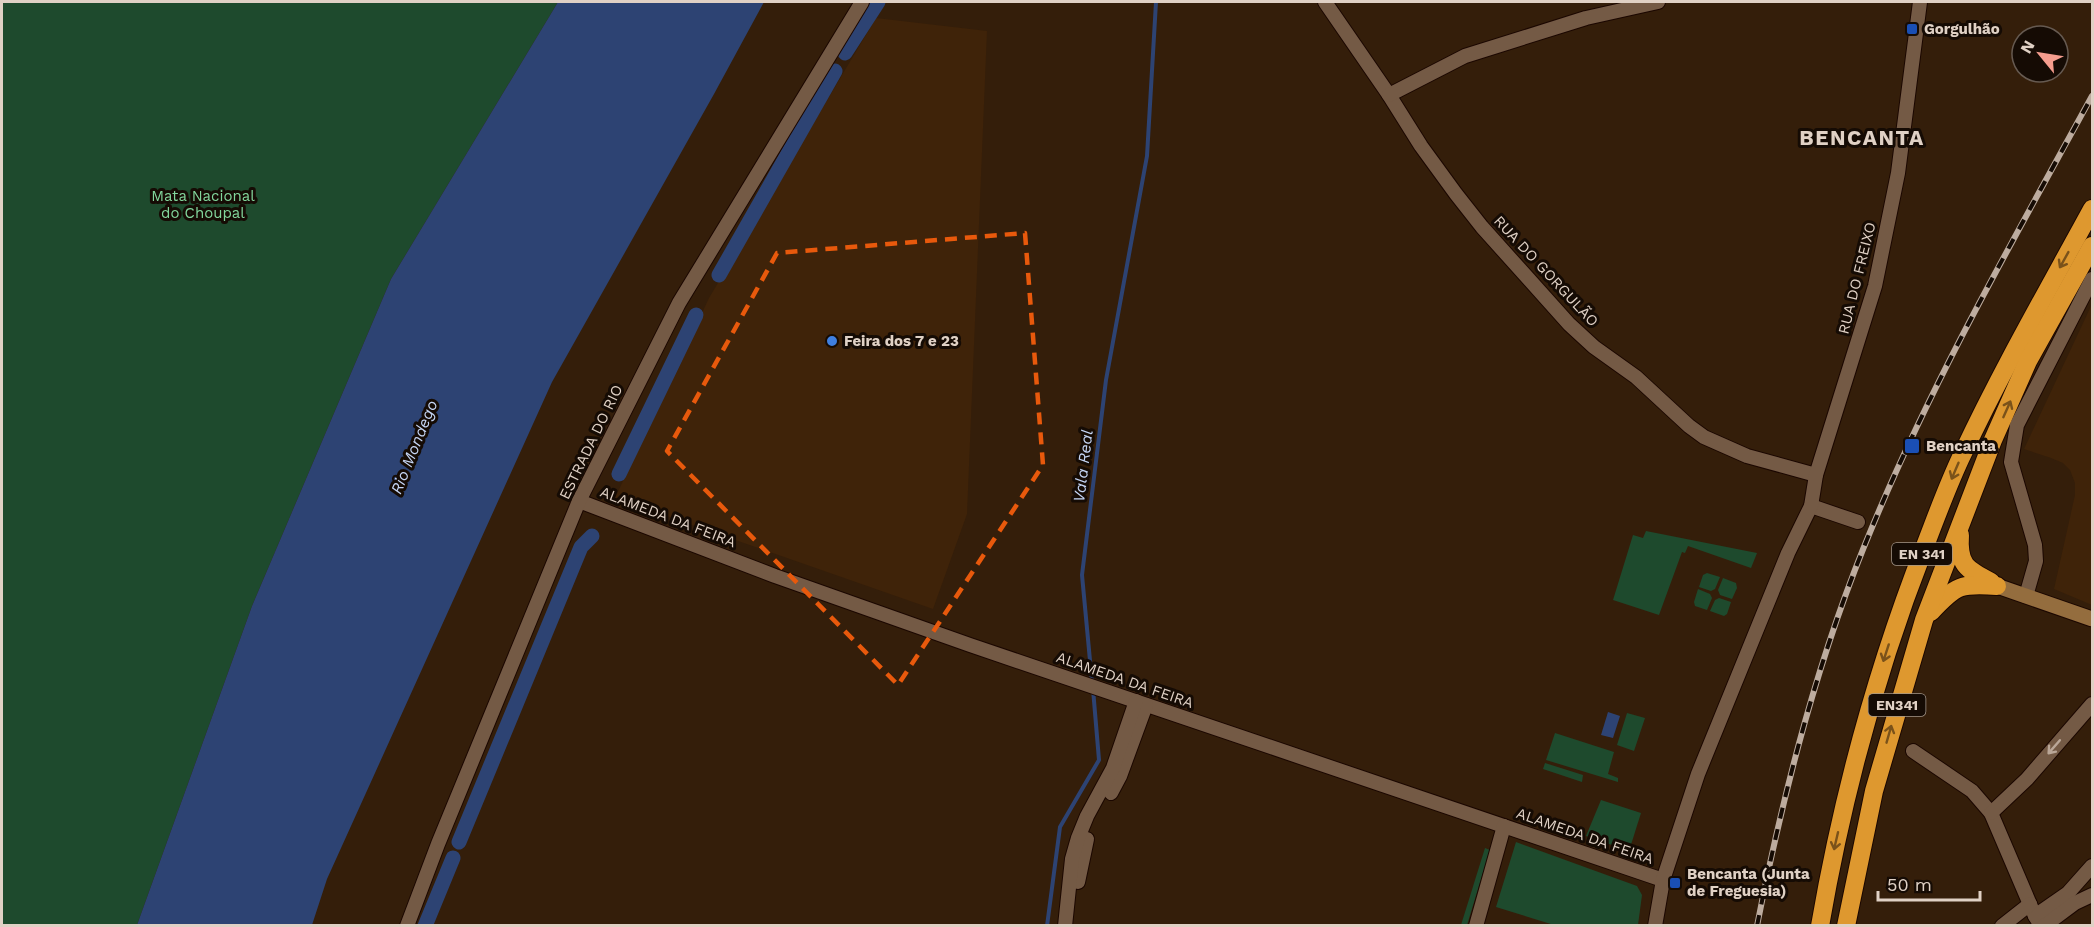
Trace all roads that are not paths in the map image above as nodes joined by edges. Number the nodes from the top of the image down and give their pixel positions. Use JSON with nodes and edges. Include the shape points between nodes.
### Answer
{"nodes":[{"id":1,"x":862,"y":2,"type":"edge"},
{"id":2,"x":1325,"y":2,"type":"edge"},
{"id":3,"x":1658,"y":2,"type":"edge"},
{"id":4,"x":1920,"y":2,"type":"edge"},
{"id":5,"x":1389,"y":95,"type":"junction"},
{"id":6,"x":2092,"y":209,"type":"edge"},
{"id":7,"x":2092,"y":246,"type":"edge"},
{"id":8,"x":2092,"y":279,"type":"edge"},
{"id":9,"x":1816,"y":476,"type":"junction"},
{"id":10,"x":579,"y":501,"type":"junction"},
{"id":11,"x":1811,"y":506,"type":"junction"},
{"id":12,"x":1961,"y":519,"type":"junction"},
{"id":13,"x":1858,"y":522,"type":"dead end"},
{"id":14,"x":1997,"y":586,"type":"junction"},
{"id":15,"x":2026,"y":596,"type":"junction"},
{"id":16,"x":2092,"y":619,"type":"edge"},
{"id":17,"x":1924,"y":620,"type":"junction"},
{"id":18,"x":1141,"y":703,"type":"junction"},
{"id":19,"x":2092,"y":704,"type":"edge"},
{"id":20,"x":1913,"y":751,"type":"dead end"},
{"id":21,"x":1990,"y":813,"type":"junction"},
{"id":22,"x":1504,"y":826,"type":"junction"},
{"id":23,"x":2092,"y":866,"type":"edge"},
{"id":24,"x":1664,"y":880,"type":"junction"},
{"id":25,"x":2092,"y":895,"type":"edge"},
{"id":26,"x":2037,"y":918,"type":"edge"},
{"id":27,"x":1075,"y":925,"type":"edge"},
{"id":28,"x":407,"y":926,"type":"edge"},
{"id":29,"x":1065,"y":926,"type":"edge"},
{"id":30,"x":1476,"y":926,"type":"edge"},
{"id":31,"x":1655,"y":926,"type":"edge"},
{"id":32,"x":1820,"y":926,"type":"edge"},
{"id":33,"x":1846,"y":926,"type":"edge"},
{"id":34,"x":2002,"y":926,"type":"edge"}],
"edges":[{"from":1,"to":10,"type":"street","name":"ESTRADA DO RIO","via":[[679,303]]},
{"from":2,"to":5,"type":"street","name":"RUA DO GORGULÃO"},
{"from":3,"to":5,"type":"street","via":[[1586,18],[1465,56]]},
{"from":4,"to":9,"type":"street","name":"RUA DO FREIXO","via":[[1898,174],[1875,286]]},
{"from":5,"to":9,"type":"street","name":"RUA DO GORGULÃO","via":[[1421,146],[1482,226],[1594,347],[1636,377],[1704,436],[1747,456]]},
{"from":6,"to":32,"type":"highway","number":"EN 341","one_way":true,"via":[[2012,353],[1962,455],[1897,619],[1854,761]]},
{"from":12,"to":7,"type":"highway","number":"EN 341","one_way":true,"via":[[2028,361]]},
{"from":8,"to":15,"type":"street","via":[[2017,425],[2011,462],[2036,561]]},
{"from":9,"to":11,"type":"street","name":"RUA DO FREIXO"},
{"from":10,"to":18,"type":"street","name":"ALAMEDA DA FEIRA","via":[[786,579]]},
{"from":10,"to":28,"type":"street","name":"ESTRADA DO RIO"},
{"from":11,"to":13,"type":"street"},
{"from":11,"to":24,"type":"street","name":"RUA DO FREIXO","via":[[1698,774]]},
{"from":12,"to":14,"type":"highway","via":[[1962,563]]},
{"from":12,"to":17,"type":"highway","number":"EN 341"},
{"from":14,"to":15,"type":"street"},
{"from":14,"to":17,"type":"highway","via":[[1958,587]]},
{"from":15,"to":16,"type":"street"},
{"from":33,"to":17,"type":"highway","number":"EN341","one_way":true,"via":[[1874,791]]},
{"from":18,"to":22,"type":"street","name":"ALAMEDA DA FEIRA"},
{"from":18,"to":27,"type":"street","via":[[1120,776],[1084,844]]},
{"from":18,"to":29,"type":"street","via":[[1078,838]]},
{"from":19,"to":21,"type":"street","one_way":true,"via":[[2027,779]]},
{"from":20,"to":21,"type":"street","via":[[1972,791]]},
{"from":21,"to":26,"type":"street"},
{"from":22,"to":24,"type":"street","name":"ALAMEDA DA FEIRA"},
{"from":22,"to":30,"type":"street"},
{"from":23,"to":26,"type":"street"},
{"from":24,"to":31,"type":"street","name":"RUA DO FREIXO"},
{"from":25,"to":26,"type":"street"},
{"from":26,"to":34,"type":"street"}]}
